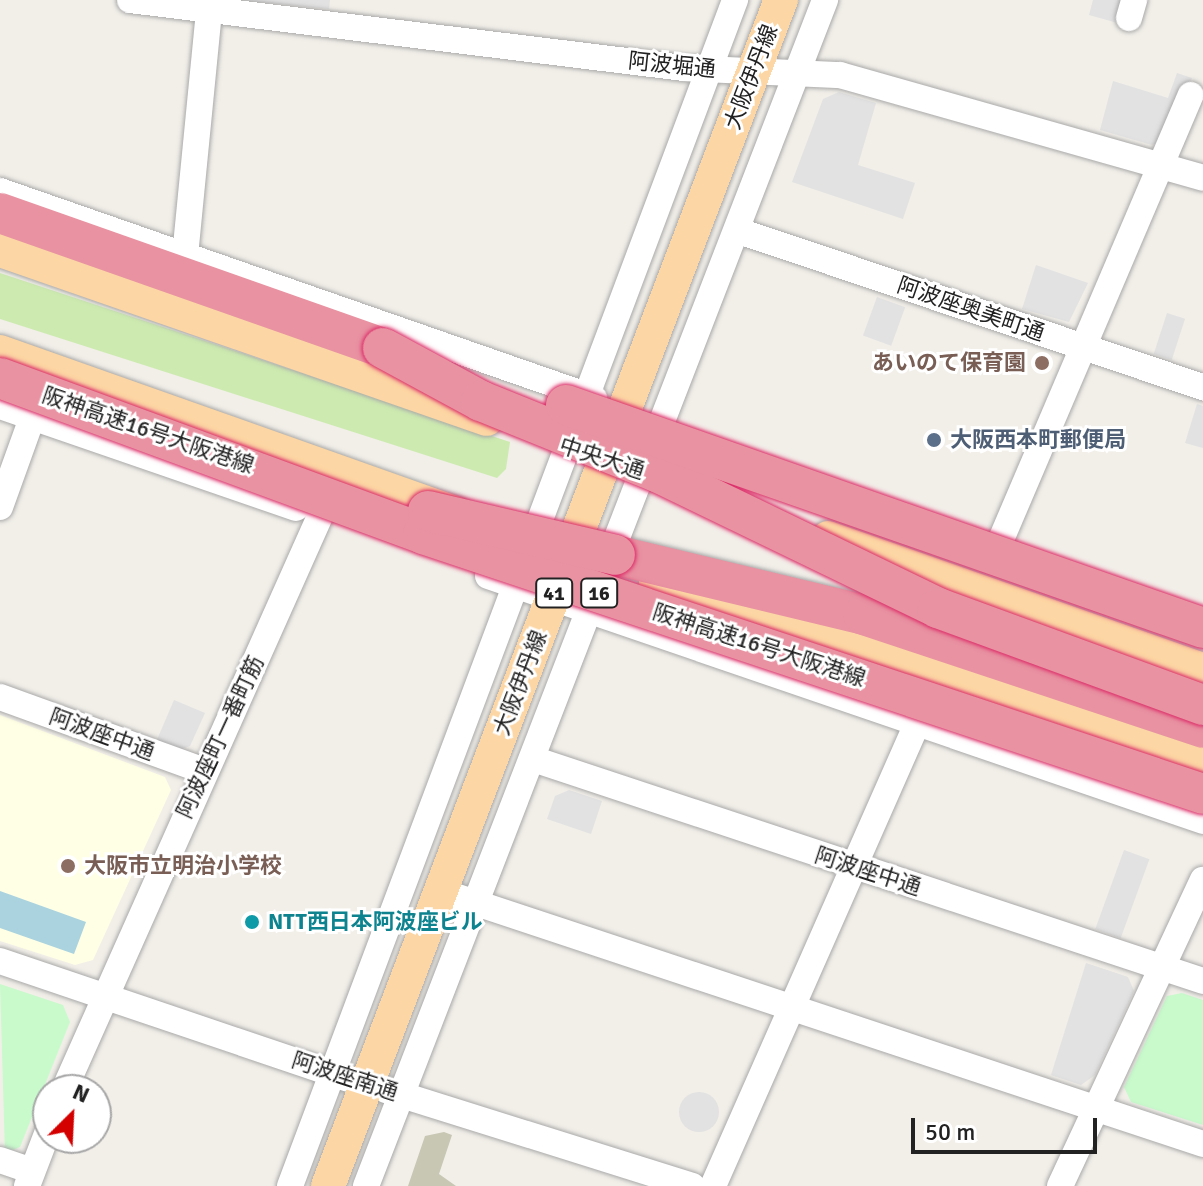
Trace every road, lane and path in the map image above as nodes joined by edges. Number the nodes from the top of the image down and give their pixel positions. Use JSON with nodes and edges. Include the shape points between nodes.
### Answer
{"nodes":[{"id":1,"x":130,"y":0,"type":"edge"},
{"id":2,"x":735,"y":0,"type":"edge"},
{"id":3,"x":781,"y":0,"type":"edge"},
{"id":4,"x":825,"y":0,"type":"edge"},
{"id":5,"x":210,"y":6,"type":"edge"},
{"id":6,"x":709,"y":70,"type":"junction"},
{"id":7,"x":754,"y":72,"type":"junction"},
{"id":8,"x":798,"y":73,"type":"junction"},
{"id":9,"x":1191,"y":95,"type":"dead end"},
{"id":10,"x":1162,"y":164,"type":"junction"},
{"id":11,"x":1203,"y":178,"type":"edge"},
{"id":12,"x":0,"y":191,"type":"edge"},
{"id":13,"x":0,"y":213,"type":"edge"},
{"id":14,"x":739,"y":231,"type":"junction"},
{"id":15,"x":0,"y":250,"type":"edge"},
{"id":16,"x":185,"y":256,"type":"junction"},
{"id":17,"x":1084,"y":347,"type":"junction"},
{"id":18,"x":383,"y":348,"type":"junction"},
{"id":19,"x":0,"y":352,"type":"edge"},
{"id":20,"x":0,"y":378,"type":"edge"},
{"id":21,"x":1203,"y":387,"type":"edge"},
{"id":22,"x":587,"y":395,"type":"junction"},
{"id":23,"x":0,"y":406,"type":"edge"},
{"id":24,"x":625,"y":409,"type":"junction"},
{"id":25,"x":32,"y":418,"type":"junction"},
{"id":26,"x":660,"y":420,"type":"junction"},
{"id":27,"x":569,"y":448,"type":"junction"},
{"id":28,"x":606,"y":458,"type":"junction"},
{"id":29,"x":247,"y":464,"type":"junction"},
{"id":30,"x":641,"y":470,"type":"junction"},
{"id":31,"x":0,"y":507,"type":"edge"},
{"id":32,"x":320,"y":516,"type":"junction"},
{"id":33,"x":535,"y":542,"type":"junction"},
{"id":34,"x":1000,"y":542,"type":"junction"},
{"id":35,"x":568,"y":554,"type":"junction"},
{"id":36,"x":602,"y":566,"type":"junction"},
{"id":37,"x":518,"y":587,"type":"junction"},
{"id":38,"x":552,"y":599,"type":"junction"},
{"id":39,"x":585,"y":610,"type":"junction"},
{"id":40,"x":1203,"y":615,"type":"edge"},
{"id":41,"x":1203,"y":628,"type":"edge"},
{"id":42,"x":940,"y":670,"type":"junction"},
{"id":43,"x":1203,"y":670,"type":"edge"},
{"id":44,"x":0,"y":697,"type":"edge"},
{"id":45,"x":1203,"y":705,"type":"edge"},
{"id":46,"x":916,"y":725,"type":"junction"},
{"id":47,"x":1203,"y":728,"type":"edge"},
{"id":48,"x":533,"y":759,"type":"junction"},
{"id":49,"x":1203,"y":763,"type":"edge"},
{"id":50,"x":204,"y":771,"type":"junction"},
{"id":51,"x":1203,"y":794,"type":"edge"},
{"id":52,"x":1203,"y":821,"type":"edge"},
{"id":53,"x":855,"y":867,"type":"junction"},
{"id":54,"x":1203,"y":880,"type":"edge"},
{"id":55,"x":439,"y":889,"type":"junction"},
{"id":56,"x":475,"y":904,"type":"junction"},
{"id":57,"x":0,"y":961,"type":"edge"},
{"id":58,"x":1162,"y":967,"type":"junction"},
{"id":59,"x":1203,"y":981,"type":"edge"},
{"id":60,"x":100,"y":995,"type":"junction"},
{"id":61,"x":793,"y":1007,"type":"junction"},
{"id":62,"x":70,"y":1074,"type":"edge"},
{"id":63,"x":334,"y":1074,"type":"junction"},
{"id":64,"x":368,"y":1085,"type":"junction"},
{"id":65,"x":401,"y":1094,"type":"junction"},
{"id":66,"x":1096,"y":1108,"type":"junction"},
{"id":67,"x":1203,"y":1144,"type":"edge"},
{"id":68,"x":39,"y":1154,"type":"edge"},
{"id":69,"x":0,"y":1160,"type":"edge"},
{"id":70,"x":30,"y":1179,"type":"edge"},
{"id":71,"x":290,"y":1186,"type":"edge"},
{"id":72,"x":328,"y":1186,"type":"edge"},
{"id":73,"x":366,"y":1186,"type":"edge"},
{"id":74,"x":692,"y":1186,"type":"edge"},
{"id":75,"x":713,"y":1186,"type":"edge"},
{"id":76,"x":1060,"y":1186,"type":"edge"}],
"edges":[{"from":1,"to":5,"type":"street","name":"阿波堀通"},
{"from":2,"to":6,"type":"street"},
{"from":3,"to":7,"type":"main road","name":"大阪伊丹線","number":"41"},
{"from":4,"to":8,"type":"street"},
{"from":5,"to":6,"type":"street","name":"阿波堀通"},
{"from":5,"to":16,"type":"street"},
{"from":6,"to":7,"type":"street","name":"阿波堀通"},
{"from":6,"to":22,"type":"street"},
{"from":7,"to":8,"type":"street","name":"阿波堀通"},
{"from":7,"to":24,"type":"main road","name":"大阪伊丹線","number":"41"},
{"from":8,"to":10,"type":"street","name":"阿波堀通","via":[[840,75]]},
{"from":8,"to":14,"type":"street"},
{"from":9,"to":10,"type":"street"},
{"from":10,"to":11,"type":"street","name":"阿波堀通"},
{"from":10,"to":17,"type":"street"},
{"from":12,"to":16,"type":"street"},
{"from":13,"to":18,"type":"highway"},
{"from":14,"to":17,"type":"street","name":"阿波座奥美町通"},
{"from":14,"to":26,"type":"street"},
{"from":15,"to":27,"type":"main road","name":"中央大通"},
{"from":16,"to":22,"type":"street"},
{"from":17,"to":21,"type":"street","name":"阿波座奥美町通"},
{"from":17,"to":34,"type":"street"},
{"from":18,"to":41,"type":"highway","bridge":true,"via":[[489,376]]},
{"from":18,"to":45,"type":"highway","bridge":true,"via":[[481,401],[657,472],[938,608]]},
{"from":19,"to":33,"type":"main road"},
{"from":20,"to":29,"type":"highway","name":"阪神高速16号大阪港線","number":"16","bridge":true},
{"from":22,"to":24,"type":"street"},
{"from":22,"to":27,"type":"street"},
{"from":23,"to":25,"type":"street"},
{"from":24,"to":26,"type":"street"},
{"from":24,"to":28,"type":"main road","name":"大阪伊丹線","number":"41"},
{"from":25,"to":31,"type":"street"},
{"from":25,"to":32,"type":"street"},
{"from":26,"to":30,"type":"street"},
{"from":26,"to":34,"type":"street"},
{"from":27,"to":28,"type":"main road","name":"中央大通"},
{"from":27,"to":33,"type":"street"},
{"from":28,"to":30,"type":"main road","name":"中央大通"},
{"from":28,"to":35,"type":"main road","name":"大阪伊丹線","number":"41"},
{"from":29,"to":47,"type":"highway","bridge":true,"via":[[864,615]]},
{"from":29,"to":51,"type":"highway","name":"阪神高速16号大阪港線","number":"16","bridge":true,"via":[[423,534]]},
{"from":30,"to":36,"type":"street"},
{"from":30,"to":43,"type":"main road","name":"中央大通"},
{"from":32,"to":37,"type":"street"},
{"from":32,"to":50,"type":"street","name":"阿波座町一番町筋"},
{"from":33,"to":35,"type":"main road"},
{"from":33,"to":37,"type":"street"},
{"from":34,"to":40,"type":"street"},
{"from":35,"to":36,"type":"main road"},
{"from":35,"to":38,"type":"main road","name":"大阪伊丹線","number":"41"},
{"from":36,"to":39,"type":"street"},
{"from":36,"to":42,"type":"main road"},
{"from":37,"to":38,"type":"street"},
{"from":37,"to":63,"type":"street"},
{"from":38,"to":39,"type":"street"},
{"from":38,"to":55,"type":"main road","name":"大阪伊丹線","number":"41"},
{"from":39,"to":46,"type":"street"},
{"from":39,"to":48,"type":"street"},
{"from":42,"to":46,"type":"street"},
{"from":42,"to":49,"type":"main road"},
{"from":44,"to":50,"type":"street","name":"阿波座中通"},
{"from":46,"to":52,"type":"street"},
{"from":46,"to":53,"type":"street"},
{"from":48,"to":53,"type":"street","name":"阿波座中通"},
{"from":48,"to":56,"type":"street"},
{"from":50,"to":60,"type":"street","name":"阿波座町一番町筋"},
{"from":53,"to":58,"type":"street","name":"阿波座中通"},
{"from":53,"to":61,"type":"street"},
{"from":54,"to":58,"type":"street"},
{"from":55,"to":56,"type":"street"},
{"from":55,"to":64,"type":"main road","name":"大阪伊丹線","number":"41"},
{"from":56,"to":61,"type":"street"},
{"from":56,"to":65,"type":"street"},
{"from":57,"to":60,"type":"street","name":"阿波座南通"},
{"from":58,"to":59,"type":"street","name":"阿波座中通"},
{"from":58,"to":66,"type":"street"},
{"from":60,"to":62,"type":"street","name":"阿波座町一番町筋"},
{"from":60,"to":63,"type":"street","name":"阿波座南通"},
{"from":61,"to":66,"type":"street"},
{"from":61,"to":75,"type":"street"},
{"from":63,"to":64,"type":"street","name":"阿波座南通"},
{"from":63,"to":71,"type":"street"},
{"from":64,"to":65,"type":"street","name":"阿波座南通"},
{"from":64,"to":72,"type":"main road","name":"大阪伊丹線","number":"41"},
{"from":65,"to":73,"type":"street"},
{"from":65,"to":74,"type":"street","name":"阿波座南通"},
{"from":66,"to":67,"type":"street"},
{"from":66,"to":76,"type":"street"},
{"from":68,"to":70,"type":"street"},
{"from":69,"to":70,"type":"street"}]}
